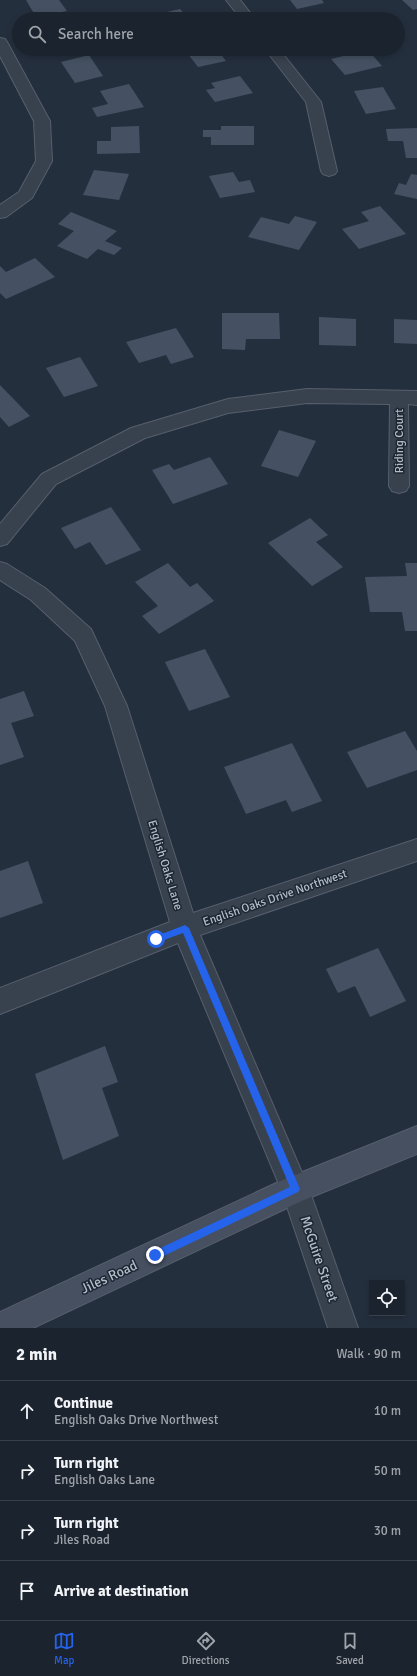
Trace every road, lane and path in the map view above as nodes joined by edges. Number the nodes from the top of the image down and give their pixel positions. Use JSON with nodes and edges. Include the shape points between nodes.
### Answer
{"nodes":[{"id":1,"x":233,"y":0,"type":"edge"},
{"id":2,"x":242,"y":12,"type":"edge"},
{"id":3,"x":0,"y":42,"type":"edge"},
{"id":4,"x":278,"y":56,"type":"edge"},
{"id":5,"x":329,"y":171,"type":"dead end"},
{"id":6,"x":0,"y":213,"type":"edge"},
{"id":7,"x":408,"y":398,"type":"edge"},
{"id":8,"x":399,"y":486,"type":"dead end"},
{"id":9,"x":0,"y":538,"type":"edge"},
{"id":10,"x":0,"y":570,"type":"edge"},
{"id":11,"x":417,"y":850,"type":"edge"},
{"id":12,"x":185,"y":928,"type":"junction"},
{"id":13,"x":0,"y":1001,"type":"edge"},
{"id":14,"x":417,"y":1140,"type":"edge"},
{"id":15,"x":295,"y":1189,"type":"junction"},
{"id":16,"x":0,"y":1328,"type":"edge"},
{"id":17,"x":343,"y":1328,"type":"edge"}],
"edges":[{"from":1,"to":2,"type":"street"},
{"from":3,"to":6,"type":"street","via":[[42,121],[44,161],[26,195]]},
{"from":4,"to":5,"type":"street","via":[[314,102]]},
{"from":7,"to":8,"type":"street","name":"Riding Court"},
{"from":7,"to":9,"type":"street","via":[[307,396],[228,406],[138,433],[49,479]]},
{"from":10,"to":12,"type":"street","name":"English Oaks Lane","via":[[38,594],[83,635],[116,706]]},
{"from":11,"to":12,"type":"street","name":"English Oaks Drive Northwest"},
{"from":12,"to":13,"type":"street","name":"English Oaks Drive Northwest"},
{"from":12,"to":15,"type":"street","name":"English Oaks Lane"},
{"from":14,"to":15,"type":"street","name":"Jiles Road"},
{"from":15,"to":16,"type":"street","name":"Jiles Road"},
{"from":15,"to":17,"type":"street","name":"McGuire Street"}]}
